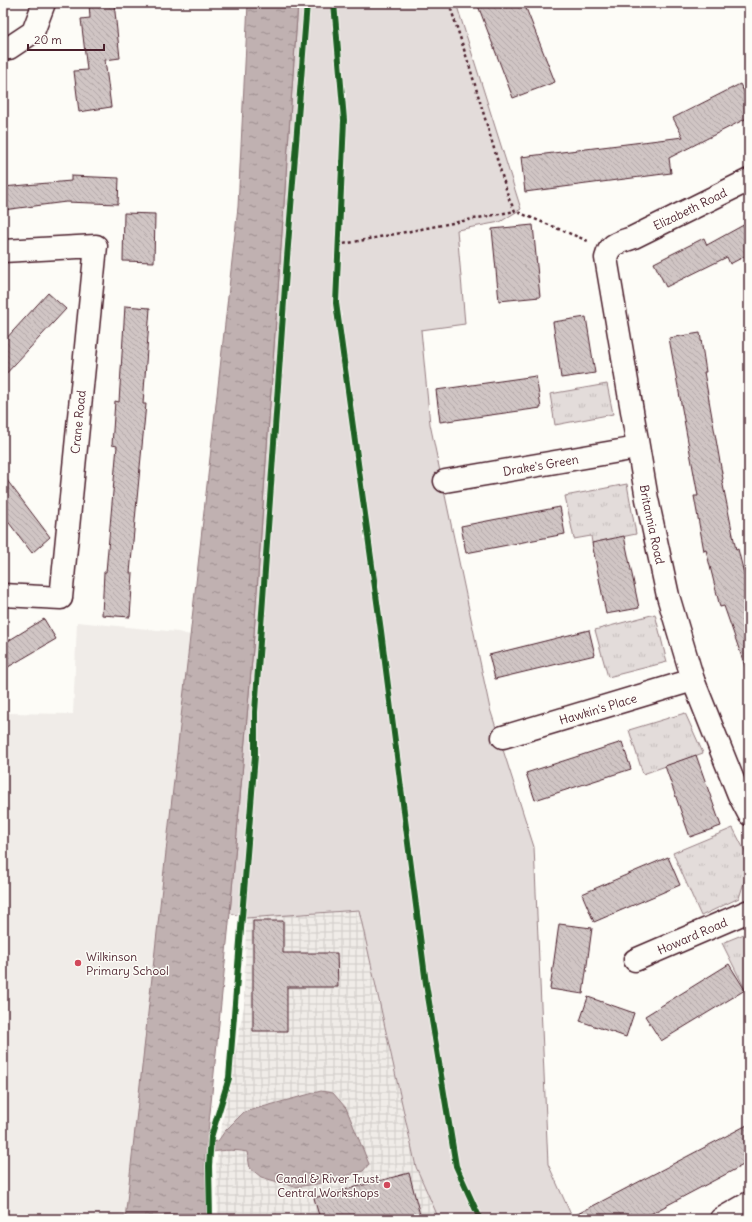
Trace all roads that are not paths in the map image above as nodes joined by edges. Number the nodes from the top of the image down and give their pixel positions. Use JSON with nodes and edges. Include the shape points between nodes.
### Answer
{"nodes":[{"id":1,"x":44,"y":3,"type":"edge"},
{"id":2,"x":3,"y":49,"type":"edge"},
{"id":3,"x":749,"y":180,"type":"edge"},
{"id":4,"x":609,"y":249,"type":"joint"},
{"id":5,"x":3,"y":251,"type":"edge"},
{"id":6,"x":637,"y":448,"type":"junction"},
{"id":7,"x":445,"y":481,"type":"dead end"},
{"id":8,"x":3,"y":595,"type":"edge"},
{"id":9,"x":693,"y":680,"type":"junction"},
{"id":10,"x":503,"y":737,"type":"dead end"},
{"id":11,"x":749,"y":814,"type":"edge"},
{"id":12,"x":749,"y":911,"type":"edge"},
{"id":13,"x":635,"y":960,"type":"dead end"},
{"id":14,"x":749,"y":1203,"type":"edge"},
{"id":15,"x":721,"y":1219,"type":"edge"}],
"edges":[{"from":1,"to":2,"type":"street","via":[[33,32],[9,48]]},
{"from":3,"to":4,"type":"street","name":"Elizabeth Road"},
{"from":4,"to":6,"type":"street","name":"Britannia Road","via":[[606,258]]},
{"from":5,"to":8,"type":"street","name":"Crane Road","via":[[96,246],[61,598]]},
{"from":6,"to":7,"type":"street","name":"Drake's Green"},
{"from":6,"to":9,"type":"street","name":"Britannia Road","via":[[668,596]]},
{"from":9,"to":10,"type":"street","name":"Hawkin's Place"},
{"from":9,"to":11,"type":"street","name":"Britannia Road"},
{"from":12,"to":13,"type":"street","name":"Howard Road"},
{"from":14,"to":15,"type":"street"}]}
